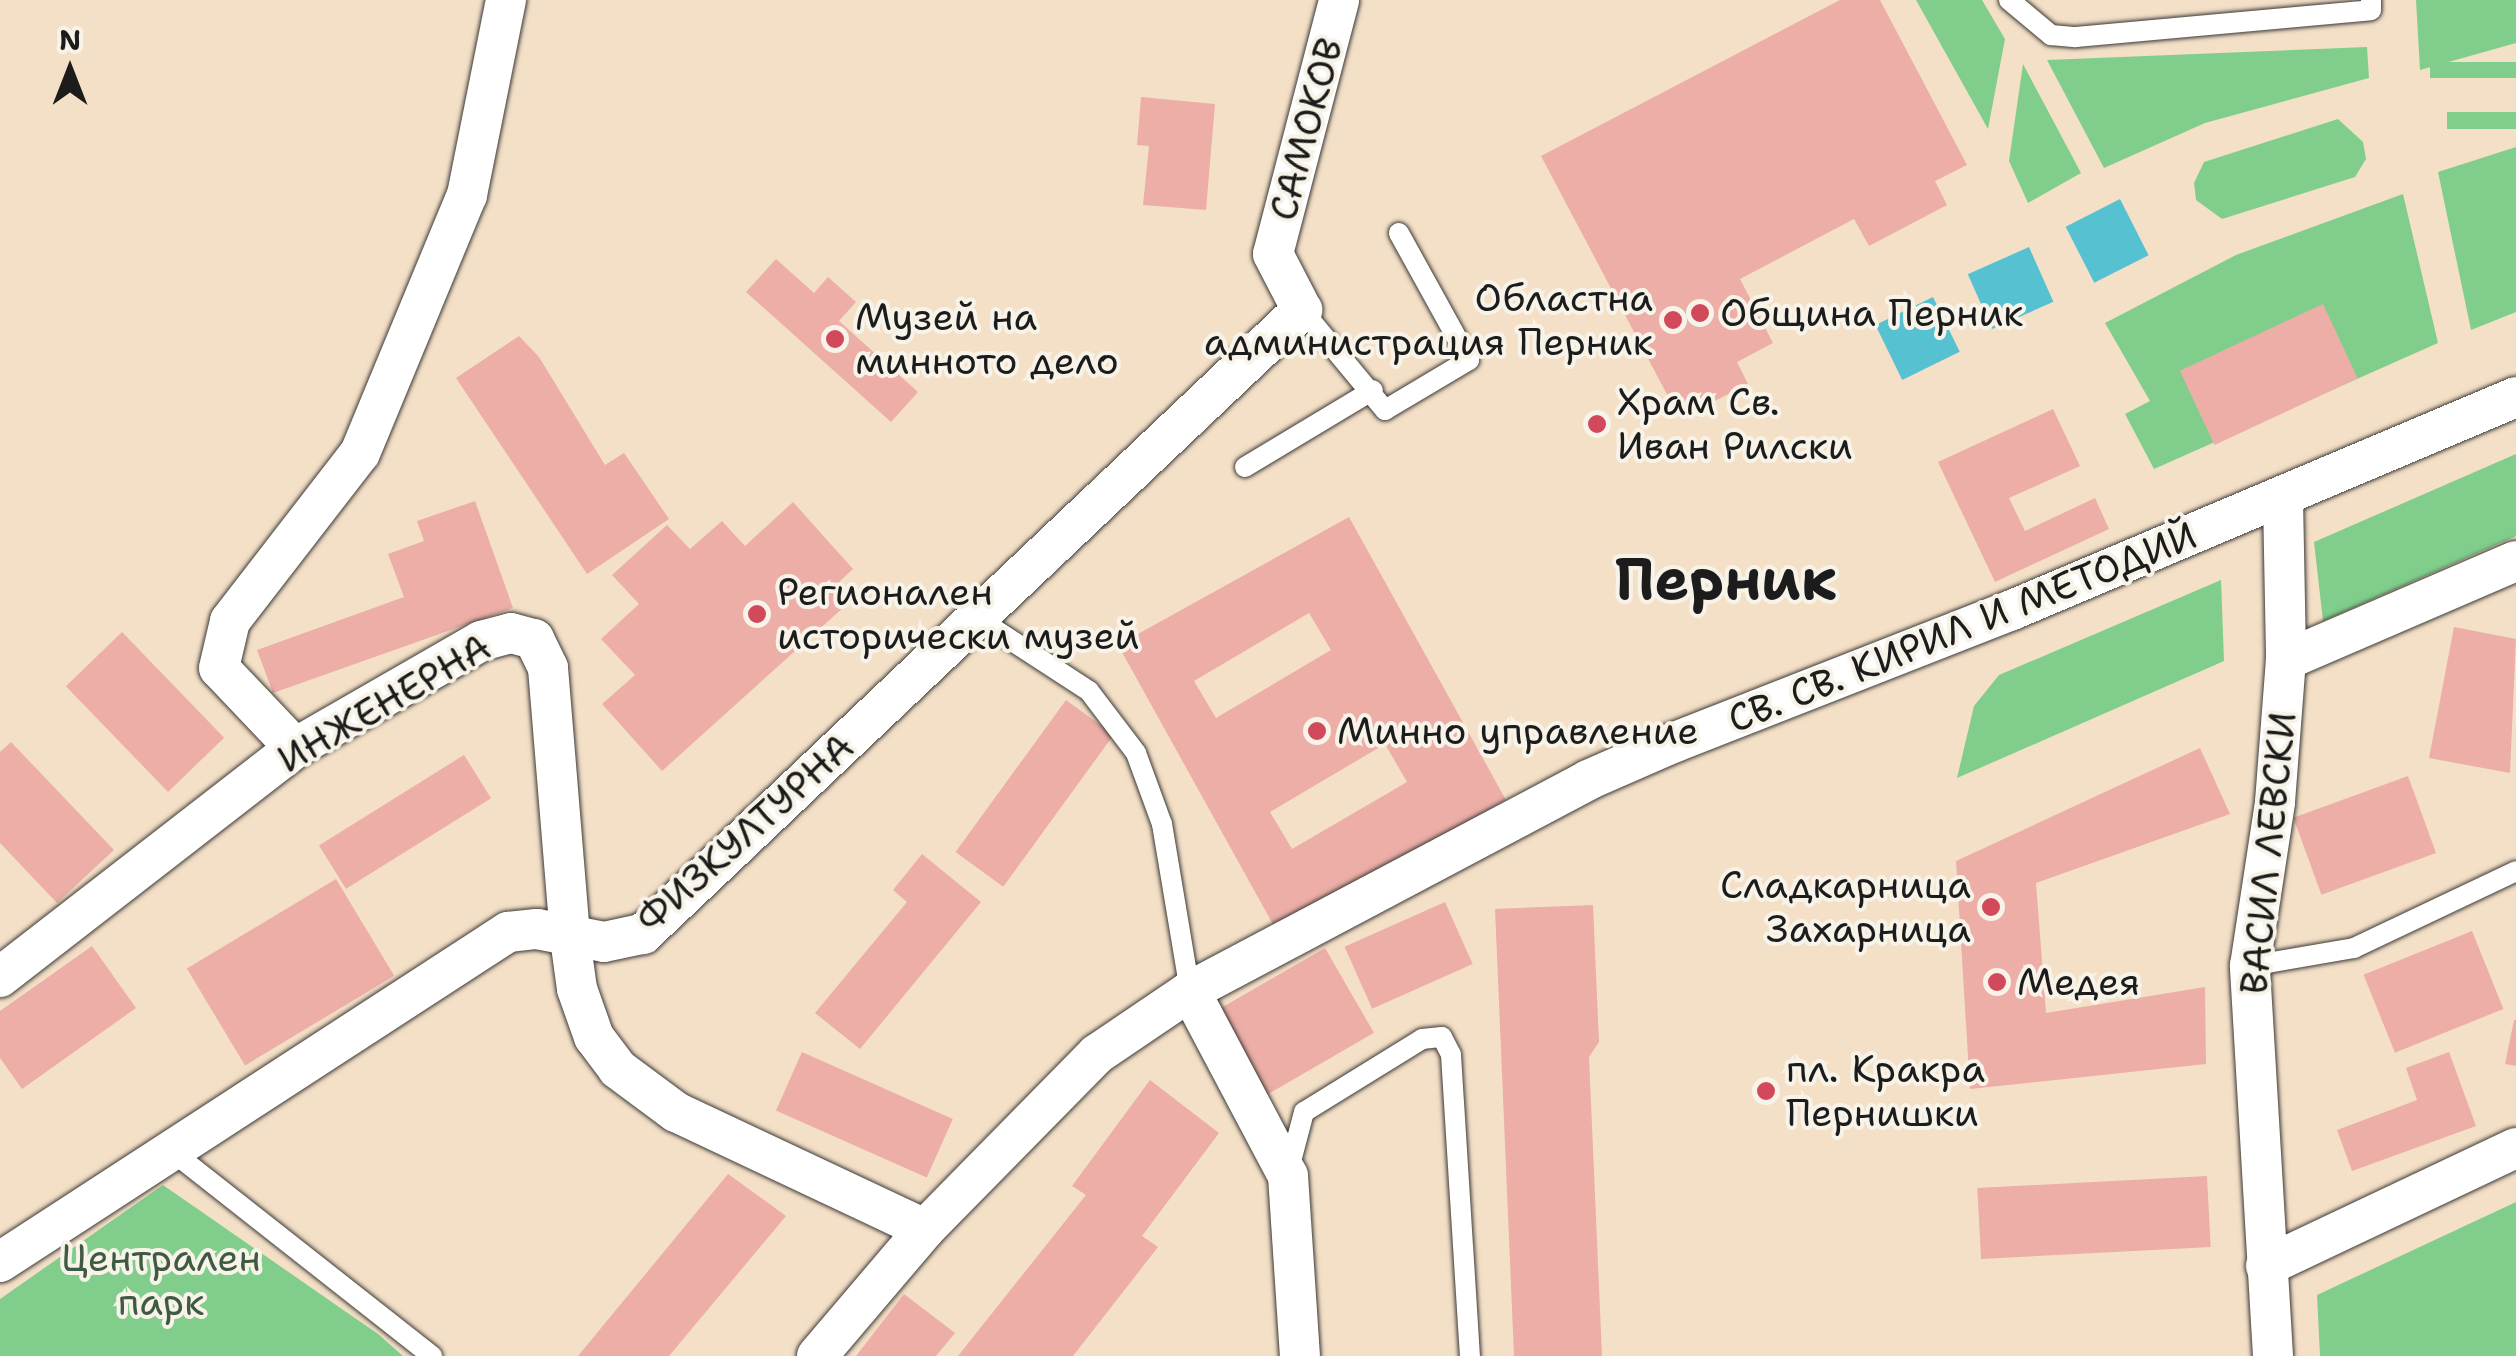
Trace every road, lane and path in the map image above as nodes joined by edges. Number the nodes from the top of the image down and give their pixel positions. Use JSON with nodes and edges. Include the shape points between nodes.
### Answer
{"nodes":[{"id":1,"x":506,"y":0,"type":"edge"},
{"id":2,"x":1339,"y":0,"type":"edge"},
{"id":3,"x":2009,"y":0,"type":"edge"},
{"id":4,"x":2370,"y":0,"type":"edge"},
{"id":5,"x":1399,"y":233,"type":"dead end"},
{"id":6,"x":1302,"y":310,"type":"junction"},
{"id":7,"x":1373,"y":390,"type":"junction"},
{"id":8,"x":2516,"y":398,"type":"edge"},
{"id":9,"x":1245,"y":467,"type":"dead end"},
{"id":10,"x":2283,"y":498,"type":"junction"},
{"id":11,"x":2516,"y":561,"type":"edge"},
{"id":12,"x":978,"y":618,"type":"junction"},
{"id":13,"x":2286,"y":660,"type":"junction"},
{"id":14,"x":295,"y":748,"type":"junction"},
{"id":15,"x":2516,"y":871,"type":"edge"},
{"id":16,"x":570,"y":938,"type":"junction"},
{"id":17,"x":2250,"y":966,"type":"junction"},
{"id":18,"x":0,"y":978,"type":"edge"},
{"id":19,"x":1190,"y":991,"type":"junction"},
{"id":20,"x":2516,"y":1148,"type":"edge"},
{"id":21,"x":169,"y":1149,"type":"junction"},
{"id":22,"x":1288,"y":1176,"type":"junction"},
{"id":23,"x":925,"y":1229,"type":"junction"},
{"id":24,"x":0,"y":1262,"type":"edge"},
{"id":25,"x":2266,"y":1266,"type":"junction"},
{"id":26,"x":432,"y":1356,"type":"edge"},
{"id":27,"x":816,"y":1356,"type":"edge"},
{"id":28,"x":1300,"y":1356,"type":"edge"},
{"id":29,"x":1470,"y":1356,"type":"edge"},
{"id":30,"x":2273,"y":1356,"type":"edge"}],
"edges":[{"from":1,"to":14,"type":"street","via":[[468,195],[360,454],[230,621],[219,668]]},
{"from":2,"to":6,"type":"street","name":"САМОКОВ","via":[[1273,254]]},
{"from":3,"to":4,"type":"lane","via":[[2051,35],[2076,36],[2371,10]]},
{"from":5,"to":7,"type":"lane","via":[[1470,360],[1385,410]]},
{"from":6,"to":7,"type":"lane"},
{"from":6,"to":12,"type":"street","name":"ФИЗКУЛТУРНА"},
{"from":7,"to":9,"type":"lane"},
{"from":8,"to":10,"type":"street","name":"СВ. СВ. КИРИЛ И МЕТОДИЙ"},
{"from":10,"to":13,"type":"street"},
{"from":10,"to":19,"type":"street","name":"СВ. СВ. КИРИЛ И МЕТОДИЙ","via":[[1640,757]]},
{"from":11,"to":13,"type":"street","name":"ВАСИЛ ЛЕВСКИ"},
{"from":12,"to":16,"type":"street","name":"ФИЗКУЛТУРНА","via":[[643,934],[604,942]]},
{"from":12,"to":19,"type":"lane","via":[[1089,692],[1136,753],[1162,824]]},
{"from":13,"to":17,"type":"street","name":"ВАСИЛ ЛЕВСКИ","via":[[2276,802]]},
{"from":14,"to":16,"type":"street","name":"ИНЖЕНЕРНА","via":[[481,640],[511,633],[534,639],[548,668]]},
{"from":14,"to":18,"type":"street","name":"ИНЖЕНЕРНА"},
{"from":15,"to":17,"type":"lane","via":[[2354,948]]},
{"from":16,"to":21,"type":"street","name":"ФИЗКУЛТУРНА","via":[[508,932]]},
{"from":16,"to":23,"type":"street","via":[[588,1021],[618,1068],[676,1112]]},
{"from":17,"to":25,"type":"street","name":"ВАСИЛ ЛЕВСКИ"},
{"from":19,"to":22,"type":"street"},
{"from":19,"to":23,"type":"street","name":"СВ. СВ. КИРИЛ И МЕТОДИЙ","via":[[1097,1054]]},
{"from":20,"to":25,"type":"street"},
{"from":21,"to":24,"type":"street","name":"ФИЗКУЛТУРНА"},
{"from":21,"to":26,"type":"lane"},
{"from":22,"to":28,"type":"street"},
{"from":22,"to":29,"type":"lane","via":[[1304,1112],[1422,1039],[1442,1037],[1452,1056]]},
{"from":23,"to":27,"type":"street","name":"СВ. СВ. КИРИЛ И МЕТОДИЙ"},
{"from":25,"to":30,"type":"street","name":"ВАСИЛ ЛЕВСКИ"}]}
